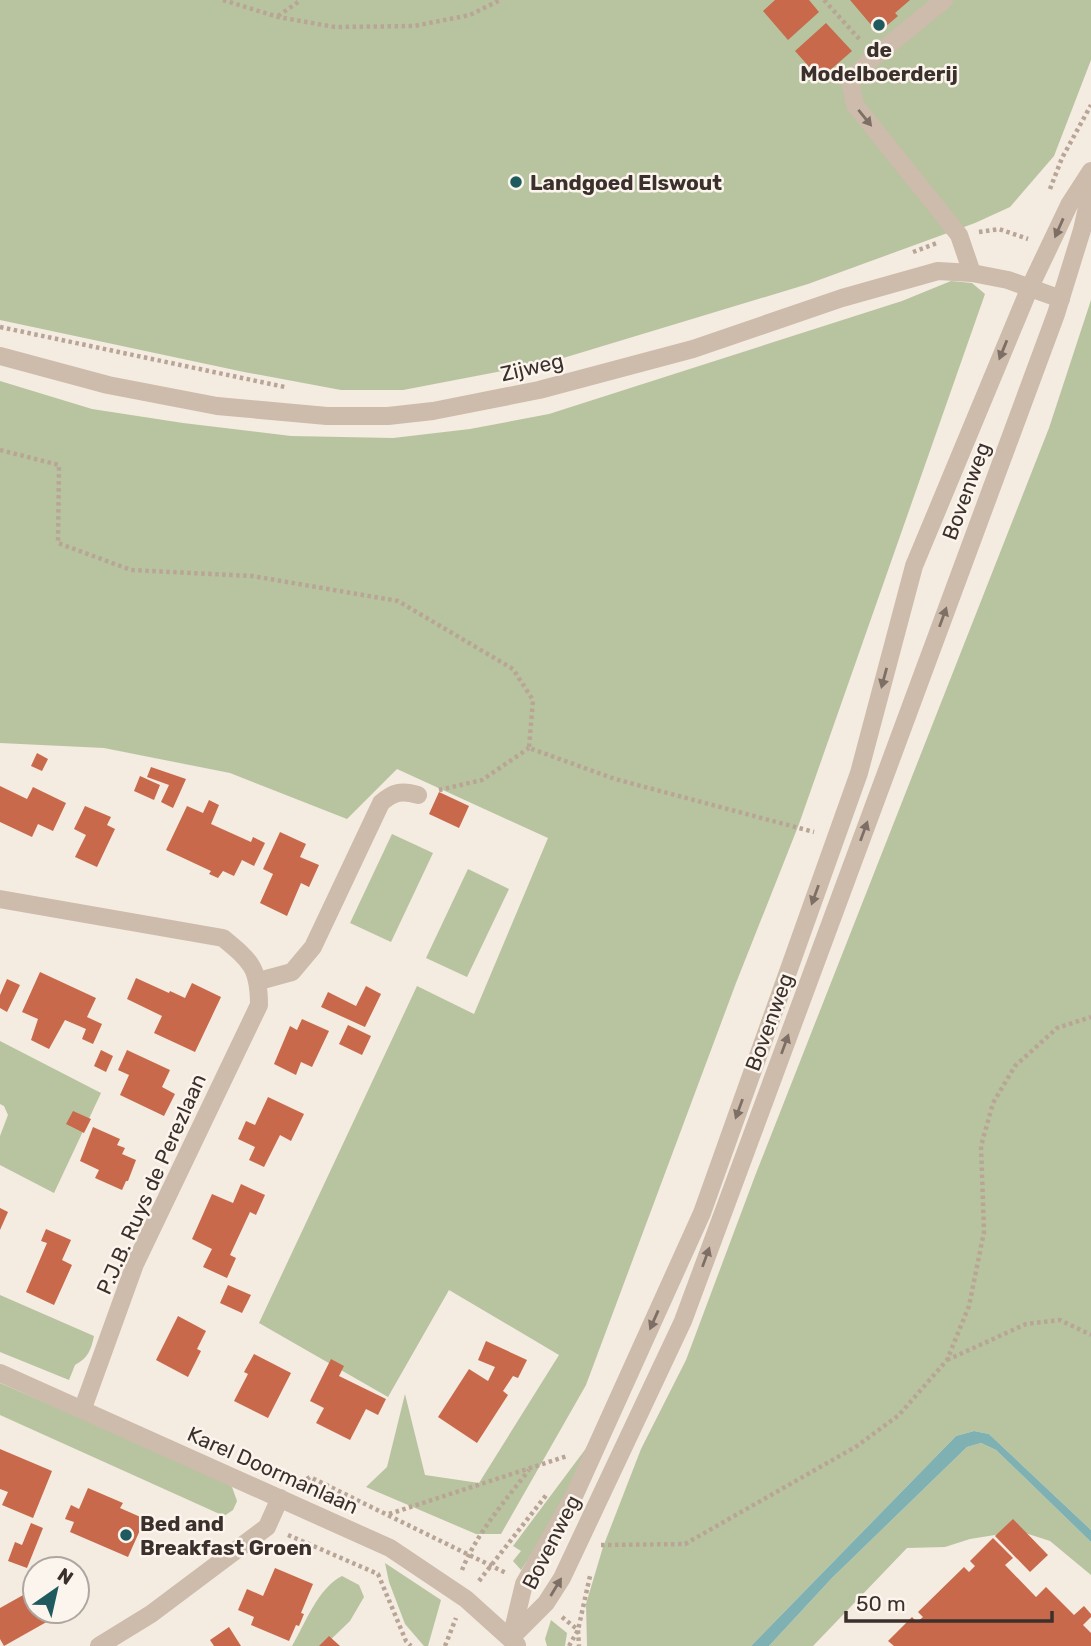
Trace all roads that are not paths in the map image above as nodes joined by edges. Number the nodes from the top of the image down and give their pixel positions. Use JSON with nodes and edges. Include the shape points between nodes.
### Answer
{"nodes":[{"id":1,"x":944,"y":0,"type":"edge"},
{"id":2,"x":1091,"y":171,"type":"edge"},
{"id":3,"x":1091,"y":190,"type":"edge"},
{"id":4,"x":972,"y":273,"type":"junction"},
{"id":5,"x":1030,"y":287,"type":"junction"},
{"id":6,"x":1061,"y":299,"type":"junction"},
{"id":7,"x":0,"y":356,"type":"edge"},
{"id":8,"x":418,"y":795,"type":"road end"},
{"id":9,"x":0,"y":899,"type":"edge"},
{"id":10,"x":259,"y":981,"type":"junction"},
{"id":11,"x":0,"y":1373,"type":"edge"},
{"id":12,"x":83,"y":1408,"type":"junction"},
{"id":13,"x":280,"y":1498,"type":"junction"},
{"id":14,"x":511,"y":1643,"type":"edge"},
{"id":15,"x":99,"y":1646,"type":"edge"}],
"edges":[{"from":1,"to":4,"type":"street","one_way":true,"via":[[849,80],[855,105],[960,235]]},
{"from":2,"to":5,"type":"street","name":"Bovenweg","one_way":true,"via":[[1069,205]]},
{"from":3,"to":6,"type":"street","name":"Bovenweg"},
{"from":4,"to":5,"type":"street","name":"Zijweg"},
{"from":4,"to":7,"type":"street","name":"Zijweg","via":[[938,271],[693,349],[540,390],[388,416],[327,416],[217,406],[108,386]]},
{"from":5,"to":6,"type":"street","name":"Zijweg"},
{"from":5,"to":14,"type":"street","name":"Bovenweg","one_way":true,"via":[[914,566],[859,773],[702,1213],[575,1494],[524,1584]]},
{"from":14,"to":6,"type":"street","name":"Bovenweg","one_way":true,"via":[[547,1604],[562,1578],[683,1321]]},
{"from":8,"to":10,"type":"street","via":[[404,791],[381,803],[313,947],[292,972]]},
{"from":9,"to":10,"type":"street","via":[[223,938],[245,956]]},
{"from":10,"to":12,"type":"street","name":"P.J.B. Ruys de Perezlaan","via":[[260,1005],[135,1264]]},
{"from":11,"to":12,"type":"street","name":"Karel Doormanlaan"},
{"from":12,"to":13,"type":"street","name":"Karel Doormanlaan"},
{"from":13,"to":14,"type":"street","name":"Karel Doormanlaan","via":[[390,1548],[454,1590]]},
{"from":13,"to":15,"type":"street","via":[[267,1527],[151,1614]]}]}
